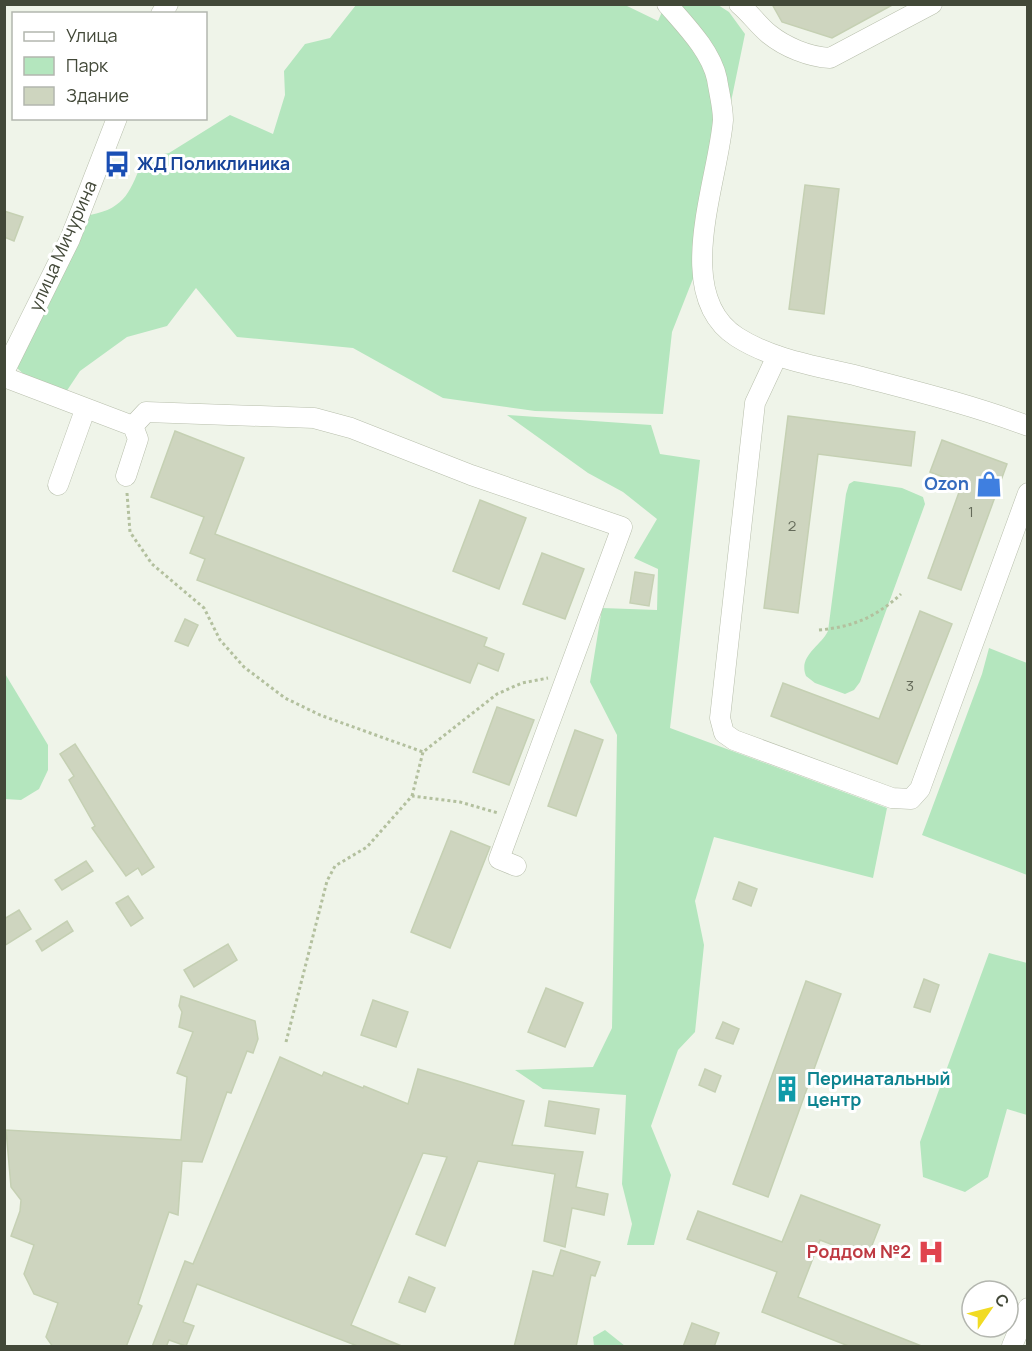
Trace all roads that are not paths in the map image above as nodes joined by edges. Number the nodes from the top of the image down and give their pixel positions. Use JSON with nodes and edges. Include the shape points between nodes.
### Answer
{"nodes":[{"id":1,"x":667,"y":4,"type":"edge"},
{"id":2,"x":932,"y":4,"type":"edge"},
{"id":3,"x":742,"y":6,"type":"edge"},
{"id":4,"x":116,"y":120,"type":"edge"},
{"id":5,"x":777,"y":356,"type":"junction"},
{"id":6,"x":4,"y":372,"type":"edge"},
{"id":7,"x":4,"y":377,"type":"edge"},
{"id":8,"x":85,"y":410,"type":"junction"},
{"id":9,"x":133,"y":426,"type":"junction"},
{"id":10,"x":1028,"y":426,"type":"edge"},
{"id":11,"x":126,"y":476,"type":"road end"},
{"id":12,"x":58,"y":486,"type":"dead end"},
{"id":13,"x":1028,"y":493,"type":"edge"},
{"id":14,"x":516,"y":866,"type":"dead end"},
{"id":15,"x":1028,"y":1308,"type":"edge"},
{"id":16,"x":1012,"y":1347,"type":"edge"}],
"edges":[{"from":1,"to":5,"type":"street","via":[[707,55],[717,77],[723,118],[700,266],[705,296],[718,320],[735,336]]},
{"from":2,"to":3,"type":"street","via":[[830,58],[816,57],[769,34]]},
{"from":4,"to":6,"type":"street","name":"улица Мичурина","via":[[70,239]]},
{"from":5,"to":10,"type":"street","via":[[933,395]]},
{"from":5,"to":13,"type":"street","via":[[753,415],[720,718],[724,733],[734,740],[892,798],[911,799],[920,789]]},
{"from":7,"to":8,"type":"street"},
{"from":8,"to":9,"type":"street"},
{"from":8,"to":12,"type":"street"},
{"from":9,"to":11,"type":"street","via":[[138,439]]},
{"from":9,"to":14,"type":"street","via":[[146,412],[314,418],[622,527],[499,859]]},
{"from":15,"to":16,"type":"street"}]}
